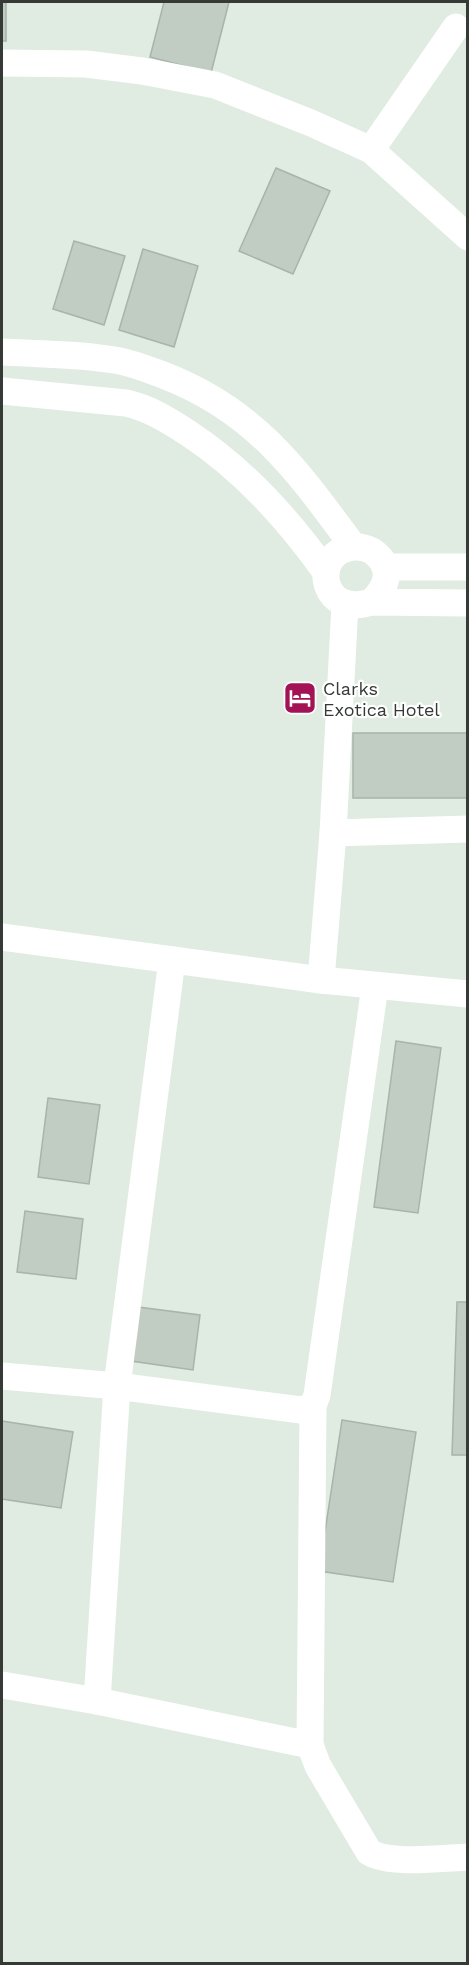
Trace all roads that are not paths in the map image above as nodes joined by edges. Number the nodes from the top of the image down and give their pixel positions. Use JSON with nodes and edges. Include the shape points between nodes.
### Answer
{"nodes":[{"id":1,"x":456,"y":27,"type":"dead end"},
{"id":2,"x":2,"y":63,"type":"edge"},
{"id":3,"x":371,"y":150,"type":"junction"},
{"id":4,"x":468,"y":237,"type":"edge"},
{"id":5,"x":2,"y":352,"type":"edge"},
{"id":6,"x":148,"y":369,"type":"junction"},
{"id":7,"x":178,"y":381,"type":"junction"},
{"id":8,"x":2,"y":391,"type":"edge"},
{"id":9,"x":140,"y":406,"type":"junction"},
{"id":10,"x":168,"y":420,"type":"junction"},
{"id":11,"x":353,"y":546,"type":"junction"},
{"id":12,"x":385,"y":567,"type":"junction"},
{"id":13,"x":468,"y":567,"type":"edge"},
{"id":14,"x":326,"y":572,"type":"junction"},
{"id":15,"x":358,"y":603,"type":"junction"},
{"id":16,"x":468,"y":603,"type":"edge"},
{"id":17,"x":468,"y":829,"type":"edge"},
{"id":18,"x":333,"y":833,"type":"junction"},
{"id":19,"x":2,"y":937,"type":"edge"},
{"id":20,"x":172,"y":960,"type":"junction"},
{"id":21,"x":321,"y":980,"type":"junction"},
{"id":22,"x":375,"y":986,"type":"junction"},
{"id":23,"x":468,"y":994,"type":"edge"},
{"id":24,"x":2,"y":1376,"type":"edge"},
{"id":25,"x":117,"y":1386,"type":"junction"},
{"id":26,"x":313,"y":1406,"type":"junction"},
{"id":27,"x":2,"y":1685,"type":"edge"},
{"id":28,"x":96,"y":1701,"type":"junction"},
{"id":29,"x":310,"y":1745,"type":"junction"},
{"id":30,"x":468,"y":1857,"type":"edge"}],
"edges":[{"from":1,"to":3,"type":"street"},
{"from":2,"to":3,"type":"street","via":[[86,64],[214,85]]},
{"from":3,"to":4,"type":"street"},
{"from":5,"to":6,"type":"street","via":[[101,358]]},
{"from":6,"to":7,"type":"street"},
{"from":6,"to":9,"type":"street"},
{"from":7,"to":10,"type":"street"},
{"from":7,"to":11,"type":"street","via":[[230,408],[256,429],[297,471]]},
{"from":8,"to":9,"type":"street"},
{"from":9,"to":10,"type":"street"},
{"from":10,"to":14,"type":"street","via":[[216,452],[248,480],[298,534]]},
{"from":11,"to":12,"type":"street","via":[[378,555]]},
{"from":11,"to":14,"type":"street","via":[[340,550],[330,560]]},
{"from":12,"to":13,"type":"street"},
{"from":12,"to":15,"type":"street","via":[[381,593]]},
{"from":14,"to":15,"type":"street","via":[[327,585],[334,597]]},
{"from":15,"to":16,"type":"street"},
{"from":15,"to":18,"type":"street"},
{"from":17,"to":18,"type":"street"},
{"from":18,"to":21,"type":"street"},
{"from":19,"to":20,"type":"street"},
{"from":20,"to":21,"type":"street"},
{"from":20,"to":25,"type":"street"},
{"from":21,"to":22,"type":"street"},
{"from":22,"to":23,"type":"street"},
{"from":22,"to":26,"type":"street"},
{"from":24,"to":25,"type":"street"},
{"from":25,"to":26,"type":"street","via":[[301,1410]]},
{"from":25,"to":28,"type":"street"},
{"from":26,"to":29,"type":"street"},
{"from":27,"to":28,"type":"street"},
{"from":28,"to":29,"type":"street"},
{"from":29,"to":30,"type":"street","via":[[318,1766],[369,1852],[378,1858],[394,1859]]}]}
